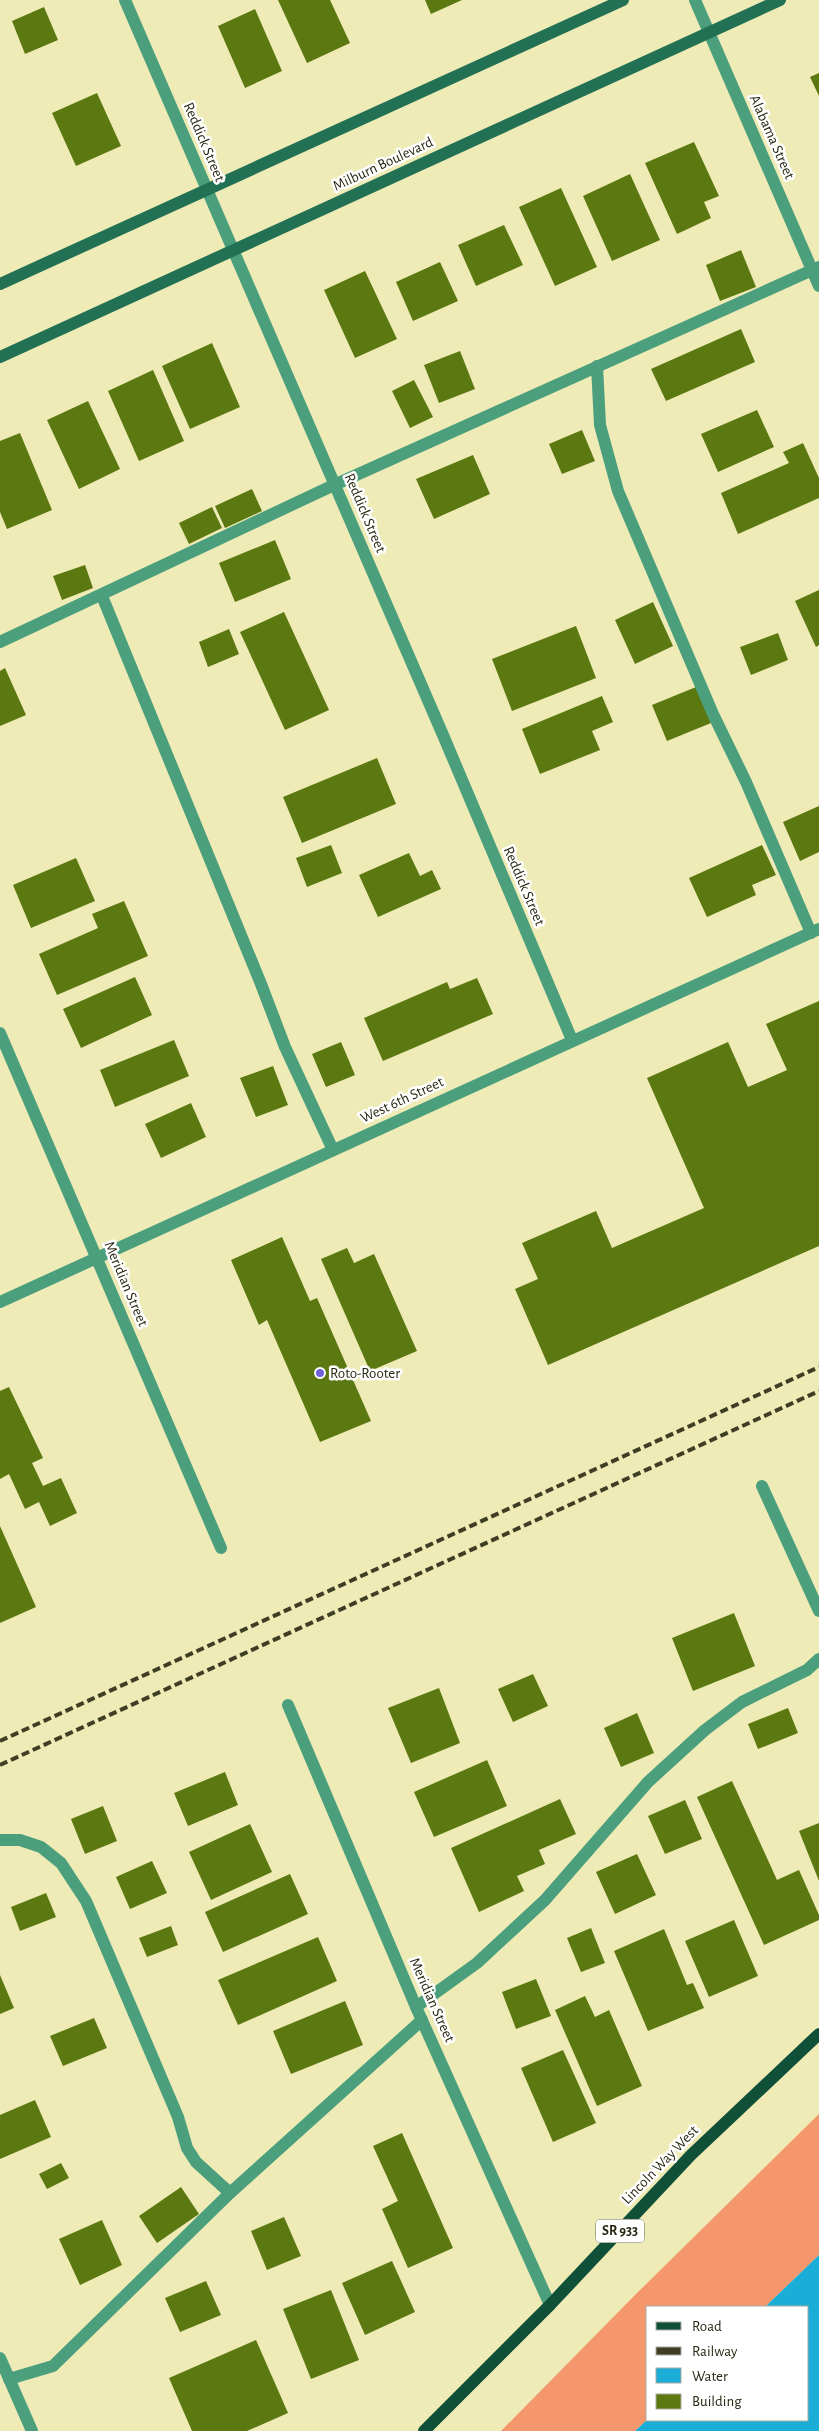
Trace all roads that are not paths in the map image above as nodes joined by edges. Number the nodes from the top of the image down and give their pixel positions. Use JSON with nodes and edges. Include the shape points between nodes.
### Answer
{"nodes":[{"id":1,"x":125,"y":0,"type":"edge"},
{"id":2,"x":623,"y":0,"type":"edge"},
{"id":3,"x":695,"y":0,"type":"edge"},
{"id":4,"x":780,"y":0,"type":"edge"},
{"id":5,"x":709,"y":33,"type":"junction"},
{"id":6,"x":207,"y":190,"type":"junction"},
{"id":7,"x":233,"y":250,"type":"junction"},
{"id":8,"x":816,"y":268,"type":"edge"},
{"id":9,"x":0,"y":284,"type":"edge"},
{"id":10,"x":819,"y":286,"type":"edge"},
{"id":11,"x":0,"y":357,"type":"edge"},
{"id":12,"x":597,"y":366,"type":"junction"},
{"id":13,"x":334,"y":485,"type":"junction"},
{"id":14,"x":102,"y":596,"type":"junction"},
{"id":15,"x":0,"y":642,"type":"edge"},
{"id":16,"x":815,"y":931,"type":"edge"},
{"id":17,"x":0,"y":1033,"type":"edge"},
{"id":18,"x":572,"y":1040,"type":"junction"},
{"id":19,"x":333,"y":1150,"type":"junction"},
{"id":20,"x":97,"y":1257,"type":"junction"},
{"id":21,"x":0,"y":1302,"type":"edge"},
{"id":22,"x":762,"y":1486,"type":"dead end"},
{"id":23,"x":221,"y":1548,"type":"dead end"},
{"id":24,"x":819,"y":1610,"type":"edge"},
{"id":25,"x":819,"y":1659,"type":"edge"},
{"id":26,"x":288,"y":1705,"type":"dead end"},
{"id":27,"x":0,"y":1840,"type":"edge"},
{"id":28,"x":416,"y":2007,"type":"junction"},
{"id":29,"x":422,"y":2020,"type":"junction"},
{"id":30,"x":819,"y":2034,"type":"edge"},
{"id":31,"x":230,"y":2193,"type":"junction"},
{"id":32,"x":550,"y":2305,"type":"junction"},
{"id":33,"x":0,"y":2358,"type":"edge"},
{"id":34,"x":9,"y":2379,"type":"junction"},
{"id":35,"x":32,"y":2431,"type":"edge"},
{"id":36,"x":424,"y":2431,"type":"edge"}],
"edges":[{"from":1,"to":6,"type":"street","name":"Reddick Street"},
{"from":2,"to":6,"type":"street"},
{"from":3,"to":5,"type":"street","name":"Alabama Street"},
{"from":4,"to":5,"type":"street","name":"Milburn Boulevard"},
{"from":5,"to":7,"type":"street","name":"Milburn Boulevard"},
{"from":5,"to":8,"type":"street","name":"Alabama Street"},
{"from":6,"to":7,"type":"street","name":"Reddick Street"},
{"from":6,"to":9,"type":"street"},
{"from":7,"to":11,"type":"street","name":"Milburn Boulevard"},
{"from":7,"to":13,"type":"street","name":"Reddick Street"},
{"from":8,"to":10,"type":"street","name":"Alabama Street"},
{"from":8,"to":12,"type":"street"},
{"from":12,"to":13,"type":"street"},
{"from":12,"to":16,"type":"street","via":[[600,426],[618,491],[713,714]]},
{"from":13,"to":14,"type":"street"},
{"from":13,"to":18,"type":"street","name":"Reddick Street"},
{"from":14,"to":15,"type":"street"},
{"from":14,"to":19,"type":"street","via":[[285,1047]]},
{"from":16,"to":18,"type":"street","name":"West 6th Street"},
{"from":17,"to":20,"type":"street","name":"Meridian Street"},
{"from":18,"to":19,"type":"street","name":"West 6th Street"},
{"from":19,"to":20,"type":"street","name":"West 6th Street"},
{"from":20,"to":21,"type":"street","name":"West 6th Street"},
{"from":20,"to":23,"type":"street","name":"Meridian Street"},
{"from":22,"to":24,"type":"street"},
{"from":25,"to":28,"type":"street","via":[[807,1670],[742,1702],[704,1730],[648,1782],[545,1900],[477,1964]]},
{"from":26,"to":28,"type":"street","name":"Meridian Street"},
{"from":27,"to":31,"type":"street","via":[[20,1840],[41,1847],[61,1863],[86,1901],[178,2117],[187,2148],[196,2162]]},
{"from":28,"to":29,"type":"street","name":"Meridian Street"},
{"from":29,"to":31,"type":"street"},
{"from":29,"to":32,"type":"street","name":"Meridian Street"},
{"from":30,"to":32,"type":"main road","name":"Lincoln Way West","number":"SR 933","via":[[691,2155]]},
{"from":31,"to":34,"type":"street","via":[[53,2366]]},
{"from":32,"to":36,"type":"main road","name":"Lincoln Way West","number":"SR 933"},
{"from":33,"to":34,"type":"street"},
{"from":34,"to":35,"type":"street"}]}
